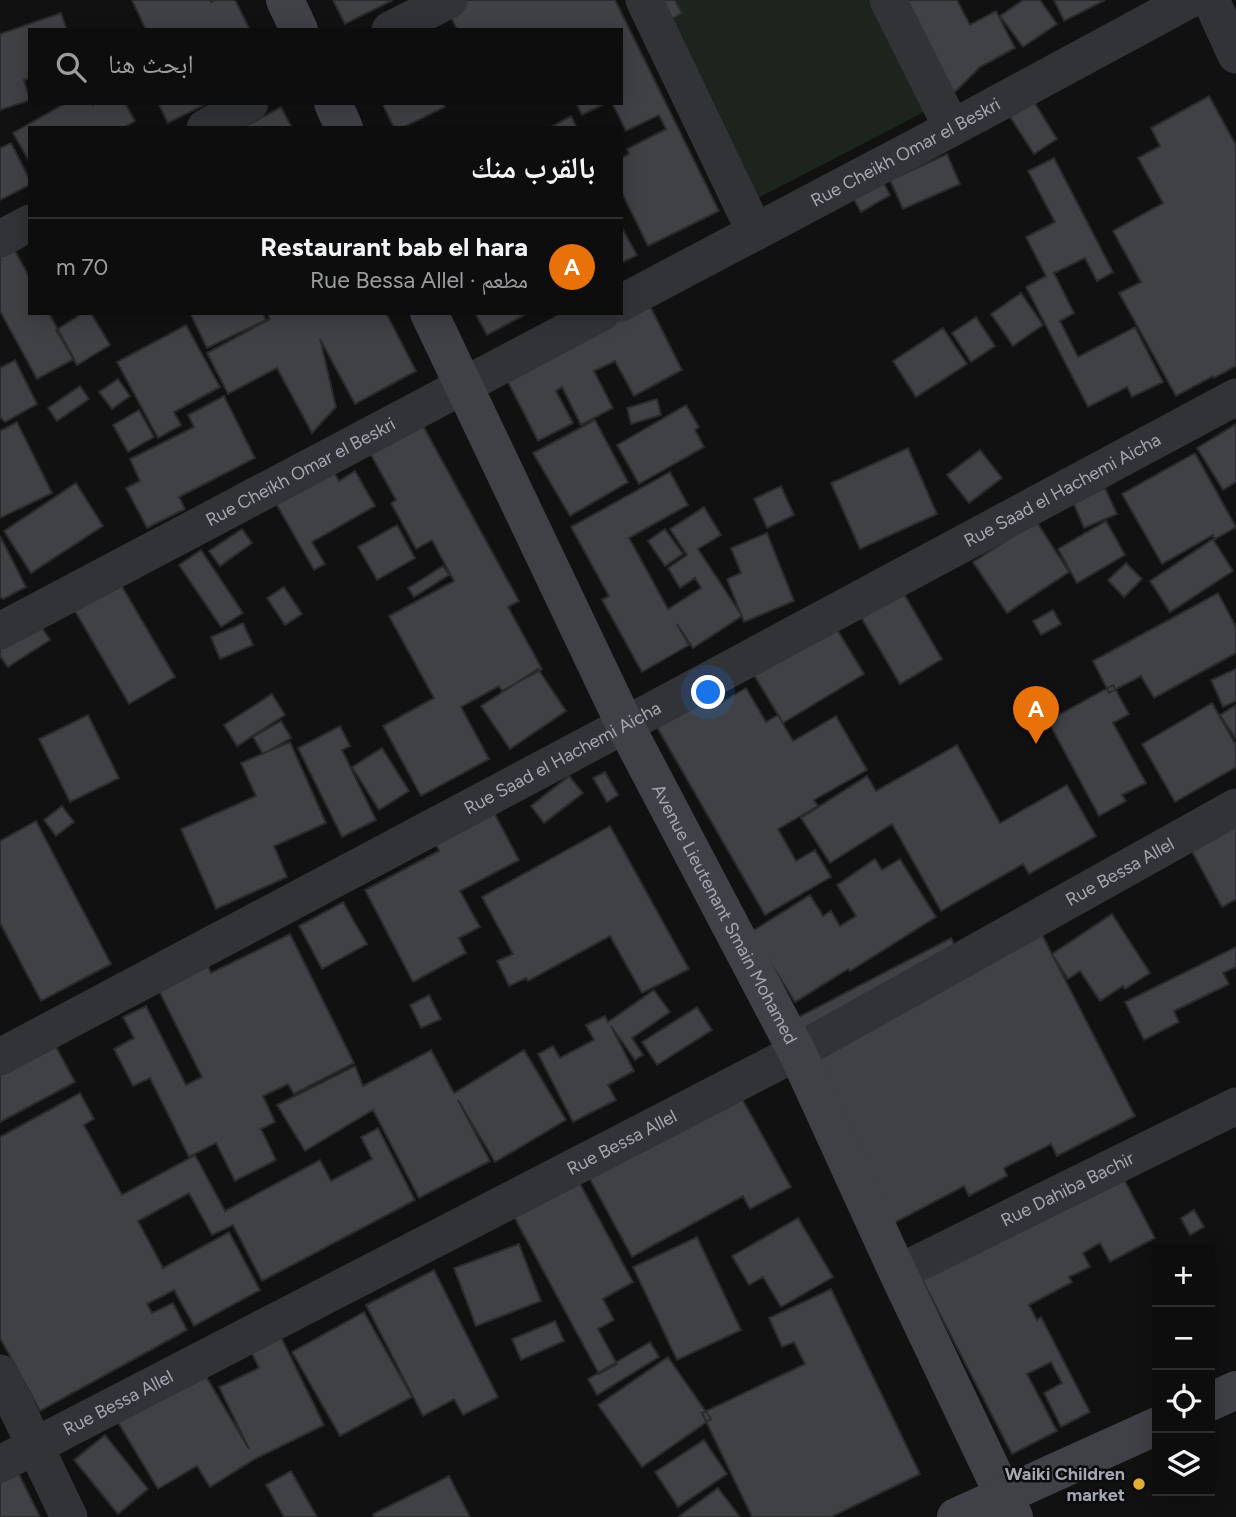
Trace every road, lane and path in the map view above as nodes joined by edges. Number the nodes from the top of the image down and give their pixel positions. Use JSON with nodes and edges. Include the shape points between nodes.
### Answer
{"nodes":[{"id":1,"x":285,"y":0,"type":"edge"},
{"id":2,"x":449,"y":0,"type":"edge"},
{"id":3,"x":644,"y":0,"type":"edge"},
{"id":4,"x":888,"y":0,"type":"edge"},
{"id":5,"x":1189,"y":0,"type":"edge"},
{"id":6,"x":1211,"y":0,"type":"edge"},
{"id":7,"x":298,"y":28,"type":"edge"},
{"id":8,"x":394,"y":28,"type":"edge"},
{"id":9,"x":1236,"y":55,"type":"edge"},
{"id":10,"x":246,"y":105,"type":"edge"},
{"id":11,"x":333,"y":105,"type":"edge"},
{"id":12,"x":209,"y":126,"type":"edge"},
{"id":13,"x":343,"y":126,"type":"edge"},
{"id":14,"x":952,"y":128,"type":"junction"},
{"id":15,"x":28,"y":224,"type":"edge"},
{"id":16,"x":755,"y":232,"type":"junction"},
{"id":17,"x":0,"y":239,"type":"edge"},
{"id":18,"x":623,"y":302,"type":"edge"},
{"id":19,"x":430,"y":315,"type":"edge"},
{"id":20,"x":597,"y":315,"type":"edge"},
{"id":21,"x":463,"y":386,"type":"junction"},
{"id":22,"x":1236,"y":397,"type":"edge"},
{"id":23,"x":0,"y":631,"type":"edge"},
{"id":24,"x":625,"y":725,"type":"junction"},
{"id":25,"x":1236,"y":807,"type":"edge"},
{"id":26,"x":797,"y":1052,"type":"junction"},
{"id":27,"x":0,"y":1057,"type":"edge"},
{"id":28,"x":1236,"y":1106,"type":"edge"},
{"id":29,"x":898,"y":1273,"type":"junction"},
{"id":30,"x":0,"y":1373,"type":"edge"},
{"id":31,"x":1236,"y":1390,"type":"edge"},
{"id":32,"x":1215,"y":1400,"type":"edge"},
{"id":33,"x":1152,"y":1429,"type":"edge"},
{"id":34,"x":35,"y":1446,"type":"junction"},
{"id":35,"x":0,"y":1464,"type":"edge"},
{"id":36,"x":1009,"y":1506,"type":"edge"},
{"id":37,"x":69,"y":1517,"type":"edge"},
{"id":38,"x":956,"y":1517,"type":"edge"}],
"edges":[{"from":1,"to":7,"type":"main road"},
{"from":2,"to":8,"type":"street"},
{"from":3,"to":16,"type":"street"},
{"from":4,"to":14,"type":"street"},
{"from":5,"to":14,"type":"street","name":"Rue Cheikh Omar el Beskri"},
{"from":6,"to":9,"type":"street"},
{"from":10,"to":12,"type":"street"},
{"from":11,"to":13,"type":"main road"},
{"from":14,"to":16,"type":"street","name":"Rue Cheikh Omar el Beskri"},
{"from":15,"to":17,"type":"street"},
{"from":16,"to":18,"type":"street","name":"Rue Cheikh Omar el Beskri"},
{"from":19,"to":21,"type":"main road","name":"Avenue Lieutenant Smain Mohamed"},
{"from":20,"to":21,"type":"street","name":"Rue Cheikh Omar el Beskri"},
{"from":21,"to":23,"type":"street","name":"Rue Cheikh Omar el Beskri"},
{"from":21,"to":24,"type":"main road","name":"Avenue Lieutenant Smain Mohamed"},
{"from":22,"to":24,"type":"street","name":"Rue Saad el Hachemi Aicha"},
{"from":24,"to":26,"type":"main road","name":"Avenue Lieutenant Smain Mohamed"},
{"from":24,"to":27,"type":"street","name":"Rue Saad el Hachemi Aicha"},
{"from":25,"to":26,"type":"street","name":"Rue Bessa Allel"},
{"from":26,"to":29,"type":"main road","name":"Avenue Lieutenant Smain Mohamed"},
{"from":26,"to":34,"type":"street","name":"Rue Bessa Allel"},
{"from":28,"to":29,"type":"street","name":"Rue Dahiba Bachir"},
{"from":29,"to":36,"type":"main road","name":"Avenue Lieutenant Smain Mohamed"},
{"from":30,"to":34,"type":"street"},
{"from":31,"to":32,"type":"main road"},
{"from":33,"to":36,"type":"main road"},
{"from":34,"to":35,"type":"street","name":"Rue Bessa Allel"},
{"from":34,"to":37,"type":"street"},
{"from":36,"to":38,"type":"main road"}]}
